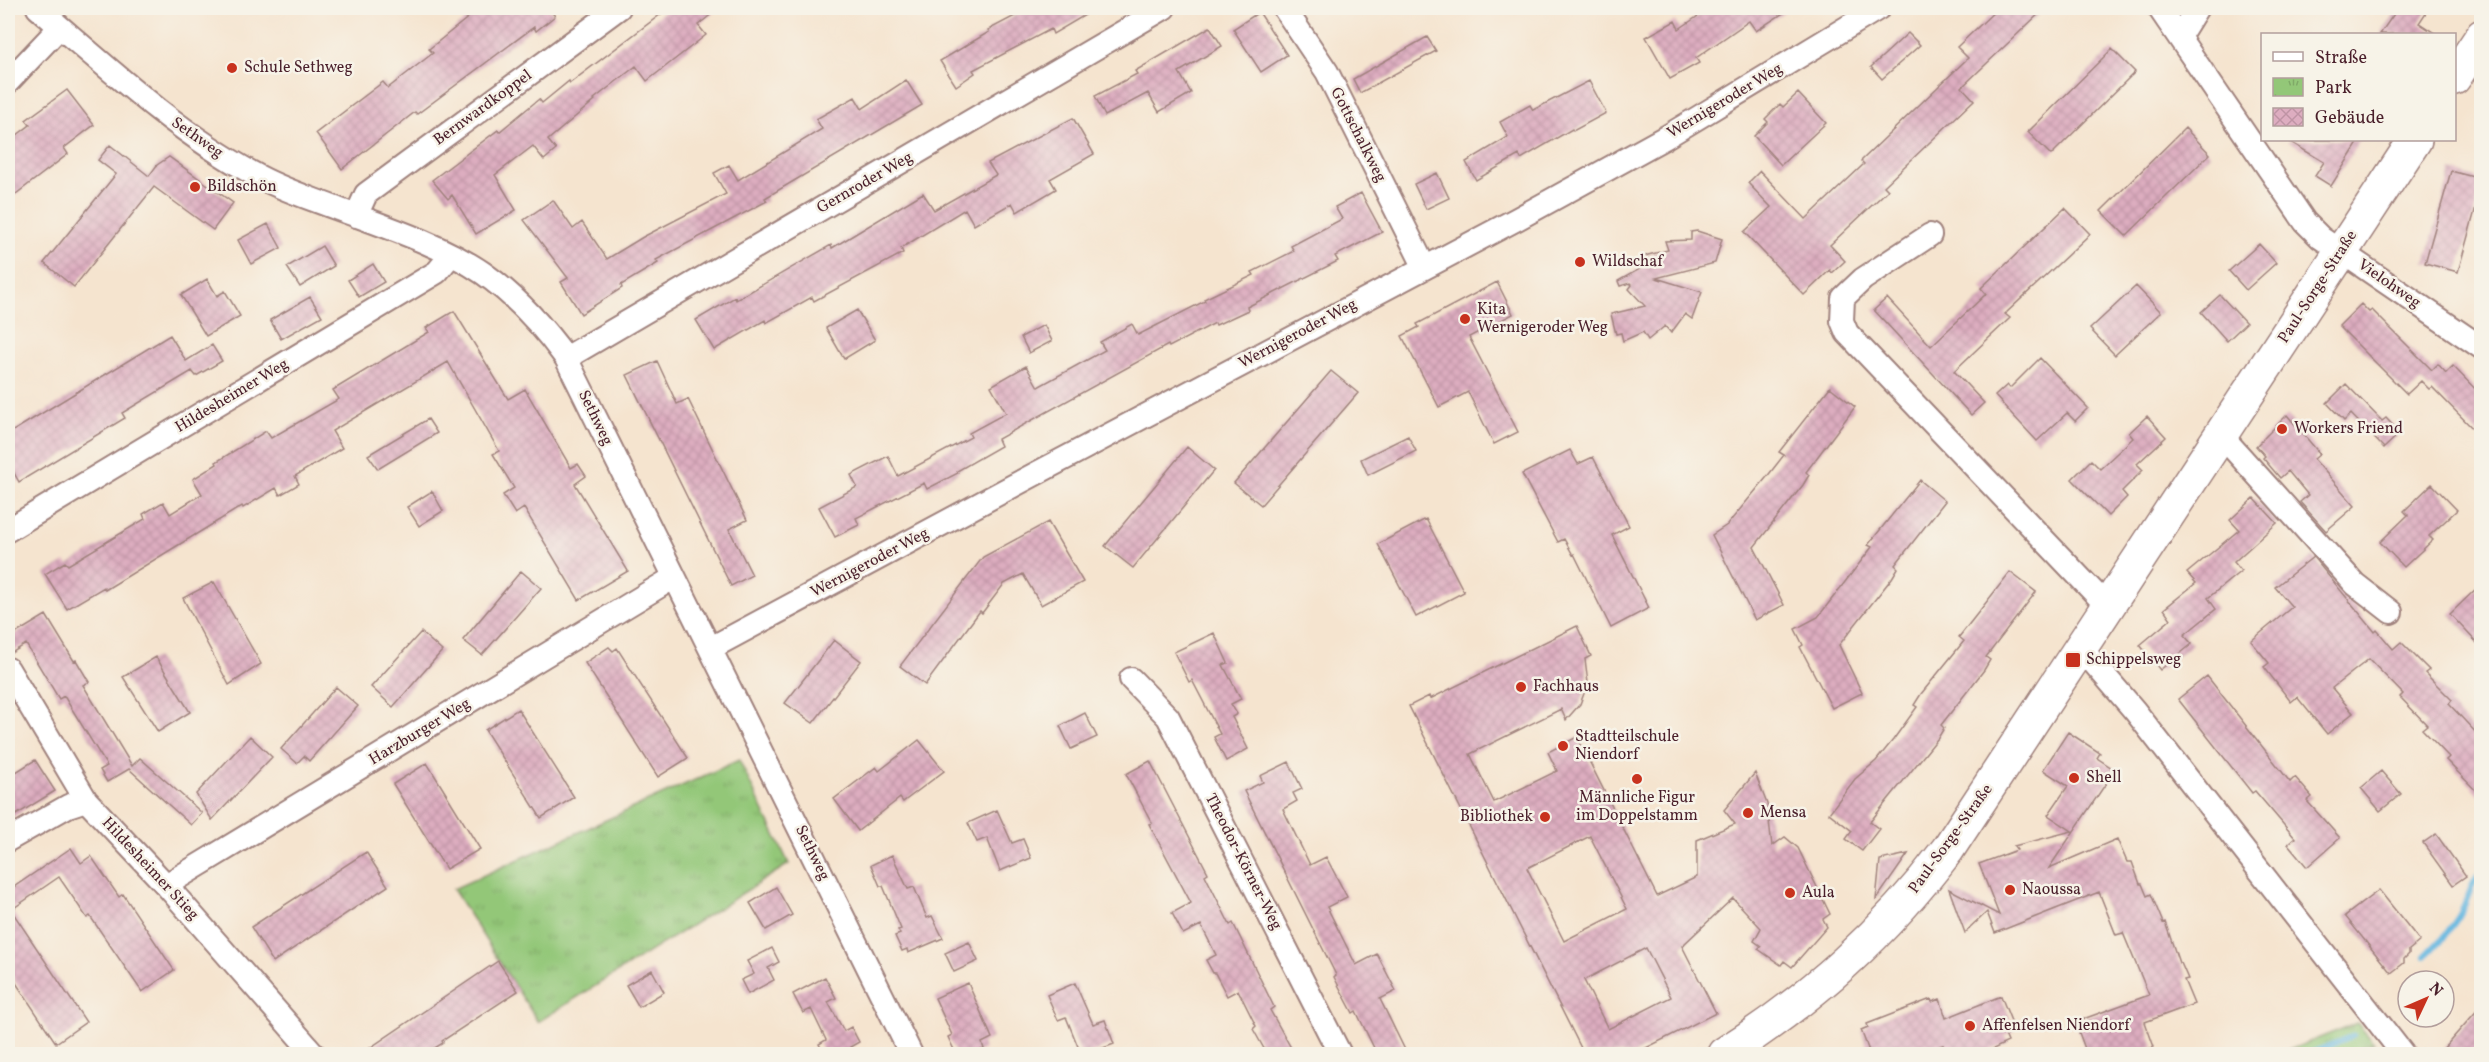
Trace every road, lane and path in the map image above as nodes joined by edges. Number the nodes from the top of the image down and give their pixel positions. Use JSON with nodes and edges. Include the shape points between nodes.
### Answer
{"nodes":[{"id":1,"x":38,"y":8,"type":"edge"},
{"id":2,"x":618,"y":8,"type":"edge"},
{"id":3,"x":1164,"y":8,"type":"edge"},
{"id":4,"x":1284,"y":8,"type":"edge"},
{"id":5,"x":1879,"y":8,"type":"edge"},
{"id":6,"x":2159,"y":8,"type":"edge"},
{"id":7,"x":2197,"y":8,"type":"edge"},
{"id":8,"x":60,"y":27,"type":"junction"},
{"id":9,"x":2481,"y":36,"type":"edge"},
{"id":10,"x":2179,"y":37,"type":"junction"},
{"id":11,"x":2456,"y":75,"type":"edge"},
{"id":12,"x":8,"y":82,"type":"edge"},
{"id":13,"x":2414,"y":141,"type":"edge"},
{"id":14,"x":356,"y":216,"type":"junction"},
{"id":15,"x":1930,"y":235,"type":"dead end"},
{"id":16,"x":2342,"y":251,"type":"junction"},
{"id":17,"x":451,"y":255,"type":"junction"},
{"id":18,"x":1424,"y":266,"type":"junction"},
{"id":19,"x":2481,"y":348,"type":"edge"},
{"id":20,"x":566,"y":358,"type":"junction"},
{"id":21,"x":2221,"y":435,"type":"junction"},
{"id":22,"x":8,"y":530,"type":"edge"},
{"id":23,"x":673,"y":578,"type":"junction"},
{"id":24,"x":2108,"y":607,"type":"junction"},
{"id":25,"x":2391,"y":612,"type":"dead end"},
{"id":26,"x":711,"y":648,"type":"junction"},
{"id":27,"x":2081,"y":648,"type":"junction"},
{"id":28,"x":8,"y":669,"type":"edge"},
{"id":29,"x":1131,"y":679,"type":"dead end"},
{"id":30,"x":86,"y":800,"type":"junction"},
{"id":31,"x":8,"y":840,"type":"edge"},
{"id":32,"x":166,"y":885,"type":"junction"},
{"id":33,"x":314,"y":1054,"type":"edge"},
{"id":34,"x":911,"y":1054,"type":"edge"},
{"id":35,"x":1340,"y":1054,"type":"edge"},
{"id":36,"x":1724,"y":1054,"type":"edge"},
{"id":37,"x":2403,"y":1054,"type":"edge"}],
"edges":[{"from":1,"to":8,"type":"street","name":"Sethweg"},
{"from":2,"to":14,"type":"street","name":"Bernwardkoppel","via":[[366,194]]},
{"from":3,"to":20,"type":"street","name":"Gernroder Weg"},
{"from":4,"to":18,"type":"street","name":"Gottschalkweg","via":[[1327,72]]},
{"from":5,"to":18,"type":"street","name":"Wernigeroder Weg","via":[[1666,136]]},
{"from":6,"to":10,"type":"street","name":"Vielohweg"},
{"from":7,"to":10,"type":"street"},
{"from":8,"to":12,"type":"street"},
{"from":8,"to":14,"type":"street","name":"Sethweg","via":[[180,128],[216,152],[288,190]]},
{"from":9,"to":11,"type":"street"},
{"from":10,"to":16,"type":"street","name":"Vielohweg","via":[[2305,222]]},
{"from":13,"to":16,"type":"street","name":"Paul-Sorge-Straße"},
{"from":14,"to":17,"type":"street","name":"Sethweg"},
{"from":15,"to":24,"type":"street","via":[[1863,279],[1843,298],[1842,321],[1847,333]]},
{"from":16,"to":19,"type":"street","name":"Vielohweg"},
{"from":16,"to":21,"type":"street","name":"Paul-Sorge-Straße"},
{"from":17,"to":20,"type":"street","name":"Sethweg","via":[[513,296]]},
{"from":17,"to":22,"type":"street","name":"Hildesheimer Weg","via":[[437,272]]},
{"from":18,"to":26,"type":"street","name":"Wernigeroder Weg"},
{"from":20,"to":23,"type":"street","name":"Sethweg"},
{"from":21,"to":24,"type":"street","name":"Paul-Sorge-Straße"},
{"from":21,"to":25,"type":"street","via":[[2355,584]]},
{"from":23,"to":26,"type":"street","name":"Sethweg"},
{"from":23,"to":32,"type":"street","name":"Harzburger Weg"},
{"from":24,"to":27,"type":"street","name":"Paul-Sorge-Straße"},
{"from":26,"to":34,"type":"street","name":"Sethweg"},
{"from":27,"to":36,"type":"street","name":"Paul-Sorge-Straße","via":[[1924,882],[1821,986]]},
{"from":27,"to":37,"type":"street","via":[[2135,711]]},
{"from":28,"to":30,"type":"street","name":"Hildesheimer Stieg"},
{"from":29,"to":35,"type":"street","name":"Theodor-Körner-Weg","via":[[1168,717]]},
{"from":30,"to":31,"type":"street"},
{"from":30,"to":32,"type":"street","name":"Hildesheimer Stieg"},
{"from":32,"to":33,"type":"street","name":"Hildesheimer Stieg"}]}
